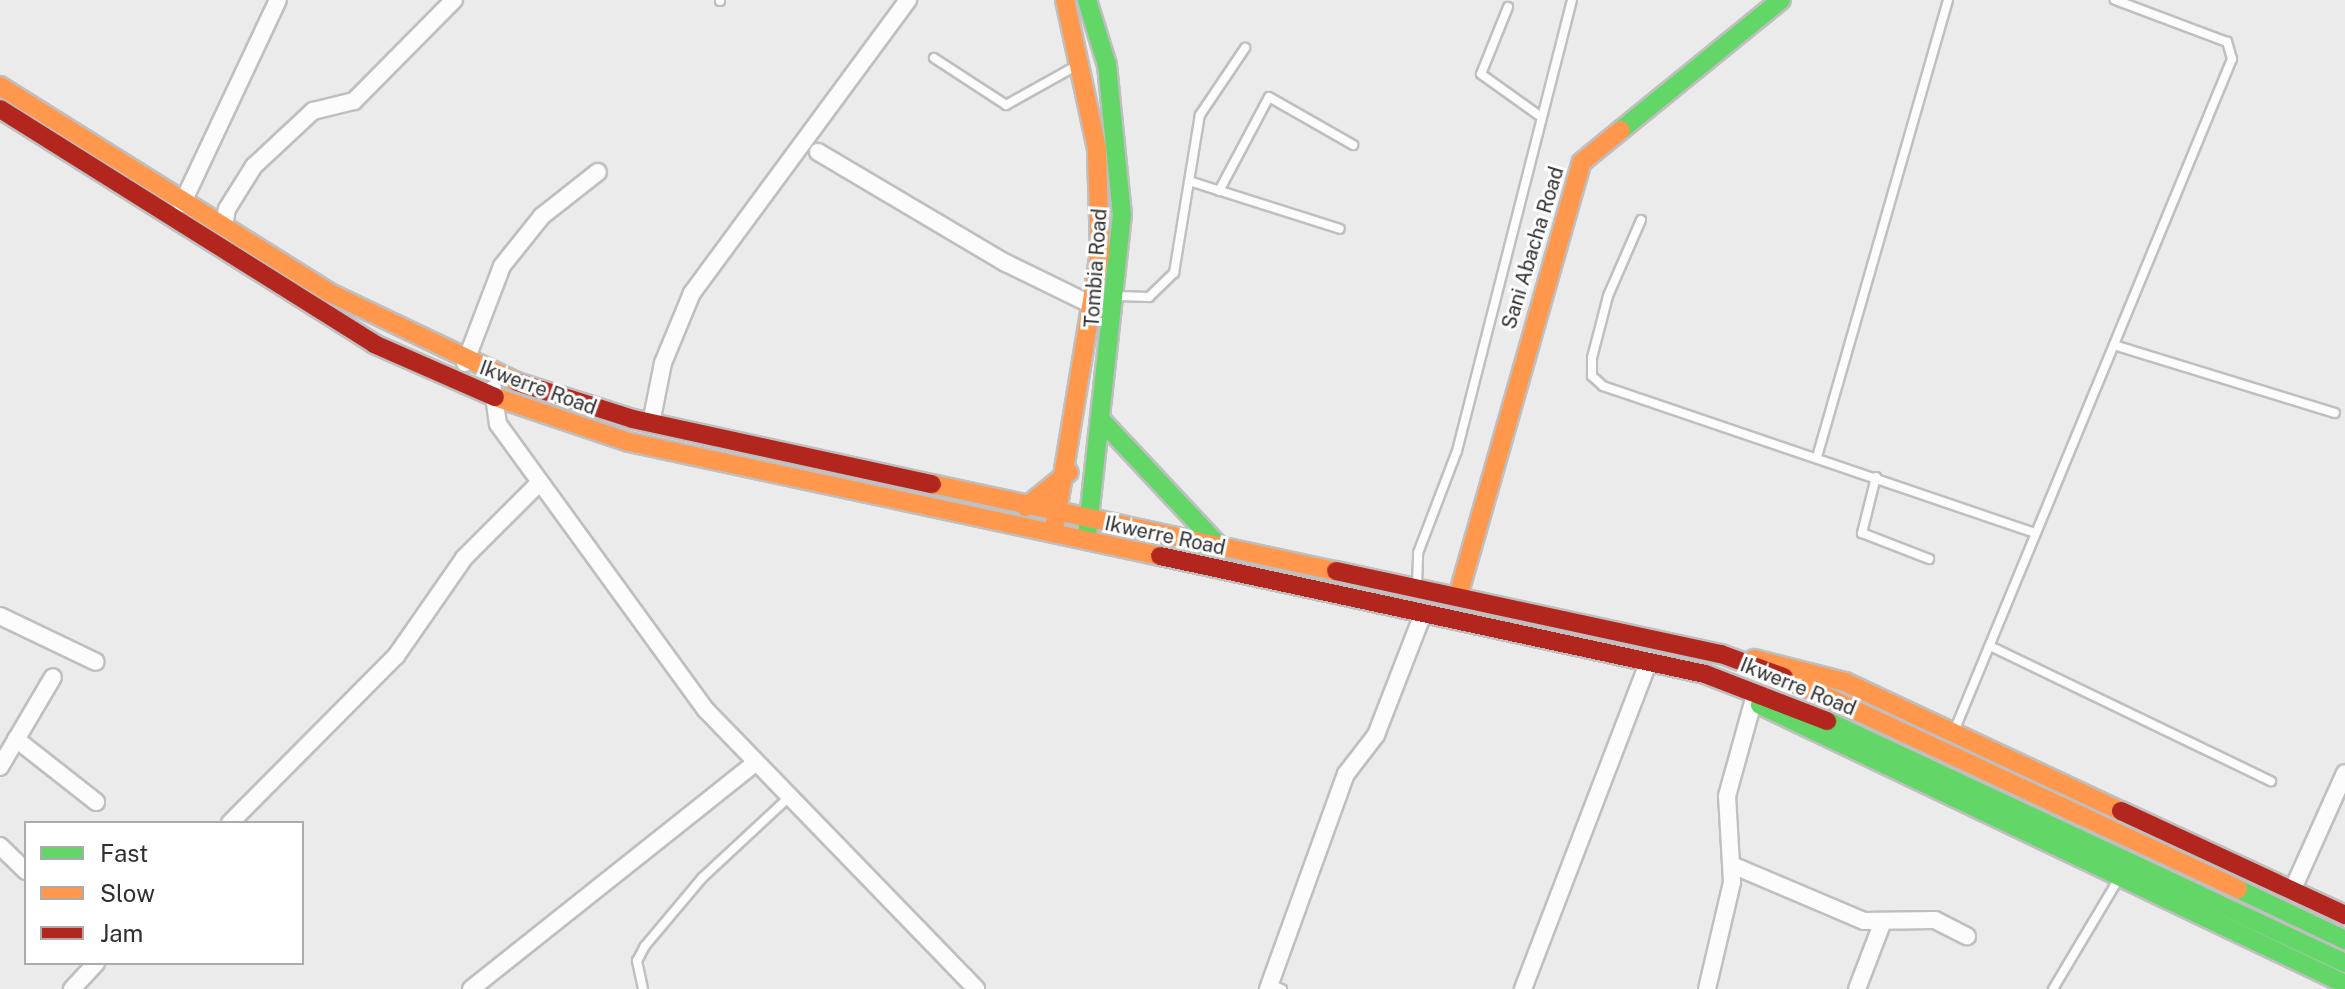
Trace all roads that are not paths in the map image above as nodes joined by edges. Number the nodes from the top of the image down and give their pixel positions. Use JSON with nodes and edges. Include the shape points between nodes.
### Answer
{"nodes":[{"id":1,"x":278,"y":0,"type":"edge"},
{"id":2,"x":454,"y":0,"type":"edge"},
{"id":3,"x":908,"y":0,"type":"edge"},
{"id":4,"x":1065,"y":0,"type":"edge"},
{"id":5,"x":1087,"y":0,"type":"edge"},
{"id":6,"x":1572,"y":0,"type":"edge"},
{"id":7,"x":1781,"y":0,"type":"edge"},
{"id":8,"x":1948,"y":0,"type":"edge"},
{"id":9,"x":2115,"y":0,"type":"edge"},
{"id":10,"x":1508,"y":7,"type":"dead end"},
{"id":11,"x":1245,"y":48,"type":"dead end"},
{"id":12,"x":934,"y":58,"type":"dead end"},
{"id":13,"x":1082,"y":63,"type":"junction"},
{"id":14,"x":0,"y":86,"type":"edge"},
{"id":15,"x":0,"y":109,"type":"edge"},
{"id":16,"x":1541,"y":117,"type":"junction"},
{"id":17,"x":1353,"y":145,"type":"dead end"},
{"id":18,"x":818,"y":152,"type":"dead end"},
{"id":19,"x":598,"y":172,"type":"dead end"},
{"id":20,"x":1189,"y":181,"type":"junction"},
{"id":21,"x":1219,"y":191,"type":"junction"},
{"id":22,"x":182,"y":204,"type":"junction"},
{"id":23,"x":1641,"y":220,"type":"dead end"},
{"id":24,"x":224,"y":227,"type":"junction"},
{"id":25,"x":1340,"y":229,"type":"dead end"},
{"id":26,"x":1118,"y":296,"type":"junction"},
{"id":27,"x":1094,"y":306,"type":"junction"},
{"id":28,"x":2114,"y":345,"type":"junction"},
{"id":29,"x":465,"y":363,"type":"junction"},
{"id":30,"x":498,"y":376,"type":"junction"},
{"id":31,"x":491,"y":395,"type":"junction"},
{"id":32,"x":2335,"y":413,"type":"dead end"},
{"id":33,"x":1102,"y":421,"type":"junction"},
{"id":34,"x":651,"y":423,"type":"junction"},
{"id":35,"x":1817,"y":457,"type":"junction"},
{"id":36,"x":1069,"y":472,"type":"junction"},
{"id":37,"x":1876,"y":477,"type":"junction"},
{"id":38,"x":538,"y":484,"type":"junction"},
{"id":39,"x":1026,"y":507,"type":"junction"},
{"id":40,"x":1061,"y":513,"type":"junction"},
{"id":41,"x":1090,"y":519,"type":"junction"},
{"id":42,"x":2036,"y":533,"type":"junction"},
{"id":43,"x":1053,"y":534,"type":"junction"},
{"id":44,"x":1085,"y":541,"type":"junction"},
{"id":45,"x":1217,"y":544,"type":"junction"},
{"id":46,"x":1929,"y":559,"type":"dead end"},
{"id":47,"x":1417,"y":587,"type":"junction"},
{"id":48,"x":1458,"y":596,"type":"junction"},
{"id":49,"x":1423,"y":614,"type":"junction"},
{"id":50,"x":0,"y":616,"type":"edge"},
{"id":51,"x":1990,"y":646,"type":"junction"},
{"id":52,"x":1721,"y":654,"type":"junction"},
{"id":53,"x":1652,"y":661,"type":"junction"},
{"id":54,"x":96,"y":662,"type":"dead end"},
{"id":55,"x":53,"y":677,"type":"dead end"},
{"id":56,"x":1753,"y":702,"type":"junction"},
{"id":57,"x":1954,"y":733,"type":"junction"},
{"id":58,"x":16,"y":739,"type":"junction"},
{"id":59,"x":755,"y":763,"type":"junction"},
{"id":60,"x":0,"y":767,"type":"edge"},
{"id":61,"x":2345,"y":773,"type":"edge"},
{"id":62,"x":2271,"y":781,"type":"dead end"},
{"id":63,"x":787,"y":799,"type":"junction"},
{"id":64,"x":96,"y":802,"type":"dead end"},
{"id":65,"x":232,"y":821,"type":"edge"},
{"id":66,"x":0,"y":846,"type":"edge"},
{"id":67,"x":1732,"y":865,"type":"junction"},
{"id":68,"x":24,"y":869,"type":"edge"},
{"id":69,"x":2118,"y":879,"type":"junction"},
{"id":70,"x":2292,"y":891,"type":"junction"},
{"id":71,"x":2345,"y":915,"type":"edge"},
{"id":72,"x":1882,"y":924,"type":"junction"},
{"id":73,"x":1967,"y":936,"type":"dead end"},
{"id":74,"x":2345,"y":940,"type":"edge"},
{"id":75,"x":2345,"y":963,"type":"edge"},
{"id":76,"x":94,"y":965,"type":"edge"},
{"id":77,"x":2345,"y":984,"type":"edge"},
{"id":78,"x":1273,"y":987,"type":"edge"},
{"id":79,"x":72,"y":989,"type":"edge"},
{"id":80,"x":471,"y":989,"type":"edge"},
{"id":81,"x":643,"y":989,"type":"edge"},
{"id":82,"x":976,"y":989,"type":"edge"},
{"id":83,"x":1523,"y":989,"type":"edge"},
{"id":84,"x":1707,"y":989,"type":"edge"},
{"id":85,"x":1857,"y":989,"type":"edge"},
{"id":86,"x":2053,"y":989,"type":"edge"}],
"edges":[{"from":1,"to":22,"type":"street"},
{"from":2,"to":24,"type":"street","via":[[354,101],[313,111],[254,166],[227,209]]},
{"from":3,"to":34,"type":"street","via":[[692,293],[663,363]]},
{"from":4,"to":13,"type":"main road","name":"Tombia Road"},
{"from":5,"to":26,"type":"main road","name":"Tombia Road","via":[[1107,65],[1121,164]]},
{"from":6,"to":16,"type":"lane"},
{"from":7,"to":48,"type":"main road","name":"Sani Abacha Road","via":[[1582,162]]},
{"from":8,"to":35,"type":"lane"},
{"from":9,"to":28,"type":"lane","via":[[2227,42],[2233,51]]},
{"from":10,"to":16,"type":"lane","via":[[1481,74]]},
{"from":11,"to":20,"type":"lane","via":[[1203,106]]},
{"from":12,"to":13,"type":"lane","via":[[1006,105]]},
{"from":13,"to":27,"type":"main road","name":"Tombia Road","via":[[1101,205]]},
{"from":14,"to":22,"type":"main road","name":"Ikwerre Road"},
{"from":15,"to":31,"type":"main road","name":"Ikwerre Road","via":[[374,344]]},
{"from":16,"to":47,"type":"lane","via":[[1457,451],[1418,553]]},
{"from":17,"to":21,"type":"lane","via":[[1269,97]]},
{"from":18,"to":27,"type":"street","via":[[1006,263]]},
{"from":19,"to":29,"type":"street","via":[[542,216],[502,266]]},
{"from":20,"to":21,"type":"lane"},
{"from":20,"to":26,"type":"lane","via":[[1174,273],[1149,297]]},
{"from":21,"to":25,"type":"lane"},
{"from":22,"to":24,"type":"main road","name":"Ikwerre Road"},
{"from":23,"to":35,"type":"lane","via":[[1608,296],[1592,376]]},
{"from":24,"to":29,"type":"main road","name":"Ikwerre Road","via":[[385,325]]},
{"from":26,"to":33,"type":"main road","name":"Tombia Road"},
{"from":27,"to":36,"type":"main road","name":"Tombia Road"},
{"from":28,"to":32,"type":"lane"},
{"from":28,"to":42,"type":"lane"},
{"from":29,"to":30,"type":"main road","name":"Ikwerre Road"},
{"from":30,"to":31,"type":"street"},
{"from":30,"to":34,"type":"main road","name":"Ikwerre Road"},
{"from":31,"to":38,"type":"street","via":[[498,424]]},
{"from":31,"to":43,"type":"main road","name":"Ikwerre Road","via":[[629,442]]},
{"from":33,"to":41,"type":"main road","name":"Tombia Road"},
{"from":33,"to":45,"type":"main road"},
{"from":34,"to":39,"type":"main road","name":"Ikwerre Road"},
{"from":35,"to":37,"type":"lane"},
{"from":36,"to":39,"type":"main road"},
{"from":36,"to":40,"type":"main road","name":"Tombia Road"},
{"from":37,"to":42,"type":"lane"},
{"from":37,"to":46,"type":"lane","via":[[1862,533]]},
{"from":38,"to":59,"type":"street","via":[[632,617]]},
{"from":38,"to":65,"type":"street","via":[[464,558],[396,656]]},
{"from":39,"to":40,"type":"main road","name":"Ikwerre Road"},
{"from":40,"to":41,"type":"main road","name":"Ikwerre Road"},
{"from":40,"to":43,"type":"main road","name":"Tombia Road"},
{"from":41,"to":44,"type":"main road","name":"Tombia Road"},
{"from":41,"to":45,"type":"main road","name":"Ikwerre Road"},
{"from":42,"to":51,"type":"lane"},
{"from":43,"to":44,"type":"main road","name":"Ikwerre Road"},
{"from":44,"to":49,"type":"main road","name":"Ikwerre Road"},
{"from":45,"to":47,"type":"main road","name":"Ikwerre Road"},
{"from":47,"to":48,"type":"main road","name":"Ikwerre Road"},
{"from":48,"to":52,"type":"main road","name":"Ikwerre Road"},
{"from":49,"to":53,"type":"main road","name":"Ikwerre Road"},
{"from":49,"to":78,"type":"street","via":[[1376,735],[1346,774]]},
{"from":50,"to":54,"type":"street"},
{"from":51,"to":57,"type":"lane"},
{"from":51,"to":62,"type":"lane"},
{"from":52,"to":57,"type":"main road","via":[[1818,673]]},
{"from":52,"to":74,"type":"main road","name":"Ikwerre Road","via":[[1793,680]]},
{"from":53,"to":56,"type":"main road"},
{"from":53,"to":75,"type":"main road","name":"Ikwerre Road","via":[[1788,704]]},
{"from":53,"to":83,"type":"street"},
{"from":55,"to":58,"type":"street"},
{"from":56,"to":67,"type":"street","via":[[1727,796]]},
{"from":56,"to":69,"type":"main road"},
{"from":57,"to":70,"type":"main road"},
{"from":58,"to":60,"type":"street"},
{"from":58,"to":64,"type":"street"},
{"from":59,"to":63,"type":"street"},
{"from":59,"to":80,"type":"street"},
{"from":61,"to":70,"type":"street"},
{"from":63,"to":81,"type":"lane","via":[[702,878],[645,946],[637,961]]},
{"from":63,"to":82,"type":"street"},
{"from":66,"to":68,"type":"street"},
{"from":67,"to":72,"type":"street"},
{"from":67,"to":84,"type":"street"},
{"from":69,"to":77,"type":"main road"},
{"from":69,"to":86,"type":"lane"},
{"from":70,"to":71,"type":"main road"},
{"from":72,"to":73,"type":"street","via":[[1935,920]]},
{"from":72,"to":85,"type":"street"},
{"from":76,"to":79,"type":"street"}]}
